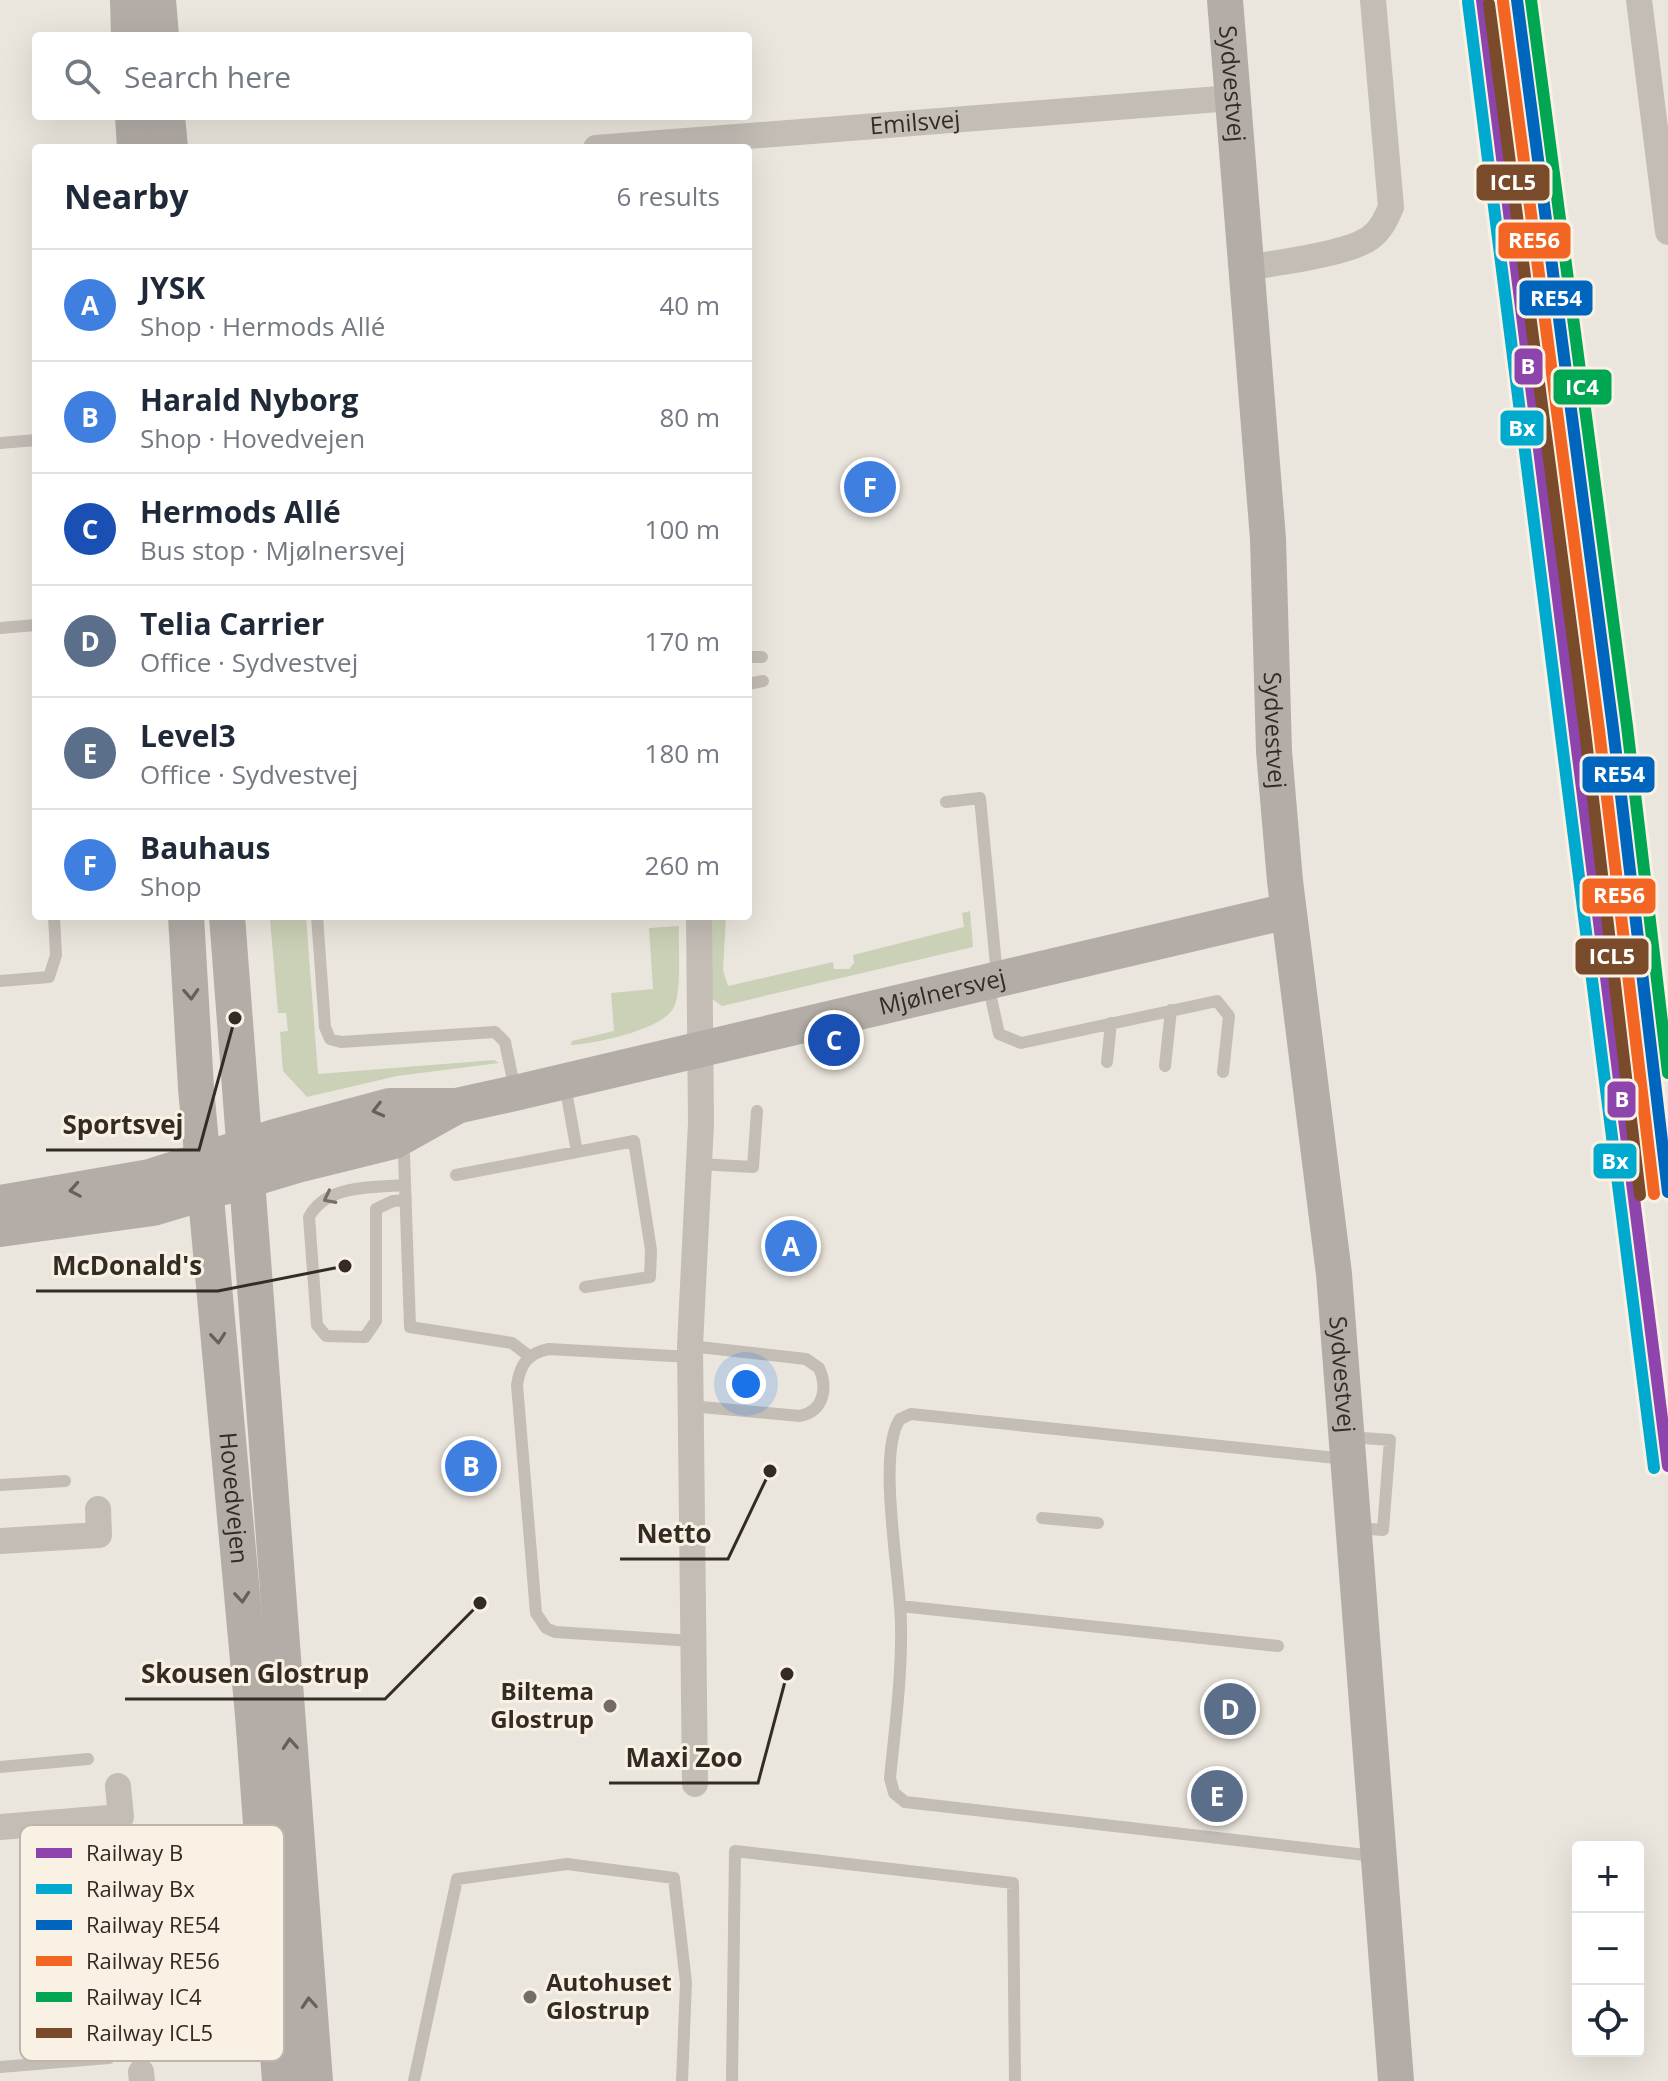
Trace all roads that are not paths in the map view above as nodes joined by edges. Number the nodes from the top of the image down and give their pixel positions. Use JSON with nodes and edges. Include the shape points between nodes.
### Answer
{"nodes":[{"id":1,"x":128,"y":0,"type":"edge"},
{"id":2,"x":158,"y":0,"type":"edge"},
{"id":3,"x":1225,"y":0,"type":"edge"},
{"id":4,"x":1373,"y":0,"type":"edge"},
{"id":5,"x":1639,"y":0,"type":"edge"},
{"id":6,"x":129,"y":32,"type":"edge"},
{"id":7,"x":161,"y":32,"type":"edge"},
{"id":8,"x":1232,"y":98,"type":"junction"},
{"id":9,"x":133,"y":120,"type":"edge"},
{"id":10,"x":167,"y":120,"type":"edge"},
{"id":11,"x":135,"y":144,"type":"edge"},
{"id":12,"x":170,"y":144,"type":"edge"},
{"id":13,"x":647,"y":144,"type":"edge"},
{"id":14,"x":1668,"y":232,"type":"edge"},
{"id":15,"x":1246,"y":268,"type":"junction"},
{"id":16,"x":32,"y":440,"type":"edge"},
{"id":17,"x":0,"y":443,"type":"edge"},
{"id":18,"x":32,"y":625,"type":"edge"},
{"id":19,"x":0,"y":628,"type":"edge"},
{"id":20,"x":752,"y":657,"type":"edge"},
{"id":21,"x":762,"y":657,"type":"dead end"},
{"id":22,"x":763,"y":681,"type":"dead end"},
{"id":23,"x":752,"y":683,"type":"edge"},
{"id":24,"x":946,"y":802,"type":"dead end"},
{"id":25,"x":1288,"y":911,"type":"junction"},
{"id":26,"x":54,"y":920,"type":"edge"},
{"id":27,"x":186,"y":920,"type":"edge"},
{"id":28,"x":227,"y":920,"type":"edge"},
{"id":29,"x":317,"y":920,"type":"edge"},
{"id":30,"x":699,"y":920,"type":"edge"},
{"id":31,"x":992,"y":980,"type":"junction"},
{"id":32,"x":0,"y":981,"type":"edge"},
{"id":33,"x":1171,"y":1010,"type":"junction"},
{"id":34,"x":1111,"y":1023,"type":"junction"},
{"id":35,"x":700,"y":1051,"type":"junction"},
{"id":36,"x":1107,"y":1062,"type":"dead end"},
{"id":37,"x":1165,"y":1066,"type":"dead end"},
{"id":38,"x":1223,"y":1072,"type":"dead end"},
{"id":39,"x":564,"y":1082,"type":"junction"},
{"id":40,"x":515,"y":1093,"type":"junction"},
{"id":41,"x":456,"y":1106,"type":"junction"},
{"id":42,"x":757,"y":1111,"type":"dead end"},
{"id":43,"x":394,"y":1141,"type":"junction"},
{"id":44,"x":577,"y":1152,"type":"junction"},
{"id":45,"x":246,"y":1163,"type":"junction"},
{"id":46,"x":699,"y":1164,"type":"junction"},
{"id":47,"x":456,"y":1175,"type":"dead end"},
{"id":48,"x":204,"y":1176,"type":"junction"},
{"id":49,"x":405,"y":1185,"type":"junction"},
{"id":50,"x":406,"y":1200,"type":"junction"},
{"id":51,"x":0,"y":1203,"type":"edge"},
{"id":52,"x":0,"y":1229,"type":"edge"},
{"id":53,"x":585,"y":1287,"type":"dead end"},
{"id":54,"x":690,"y":1352,"type":"junction"},
{"id":55,"x":529,"y":1356,"type":"junction"},
{"id":56,"x":690,"y":1406,"type":"junction"},
{"id":57,"x":1348,"y":1448,"type":"junction"},
{"id":58,"x":65,"y":1481,"type":"dead end"},
{"id":59,"x":0,"y":1485,"type":"edge"},
{"id":60,"x":98,"y":1509,"type":"dead end"},
{"id":61,"x":1042,"y":1518,"type":"dead end"},
{"id":62,"x":1098,"y":1523,"type":"dead end"},
{"id":63,"x":0,"y":1541,"type":"edge"},
{"id":64,"x":900,"y":1606,"type":"junction"},
{"id":65,"x":693,"y":1641,"type":"junction"},
{"id":66,"x":1278,"y":1646,"type":"dead end"},
{"id":67,"x":88,"y":1759,"type":"dead end"},
{"id":68,"x":0,"y":1767,"type":"edge"},
{"id":69,"x":695,"y":1784,"type":"dead end"},
{"id":70,"x":118,"y":1786,"type":"dead end"},
{"id":71,"x":20,"y":1825,"type":"edge"},
{"id":72,"x":24,"y":1825,"type":"edge"},
{"id":73,"x":261,"y":1825,"type":"edge"},
{"id":74,"x":0,"y":1827,"type":"edge"},
{"id":75,"x":1378,"y":1856,"type":"junction"},
{"id":76,"x":73,"y":2061,"type":"edge"},
{"id":77,"x":279,"y":2061,"type":"edge"},
{"id":78,"x":0,"y":2067,"type":"edge"},
{"id":79,"x":280,"y":2081,"type":"edge"},
{"id":80,"x":315,"y":2081,"type":"edge"},
{"id":81,"x":414,"y":2081,"type":"edge"},
{"id":82,"x":682,"y":2081,"type":"edge"},
{"id":83,"x":732,"y":2081,"type":"edge"},
{"id":84,"x":1015,"y":2081,"type":"edge"},
{"id":85,"x":1396,"y":2081,"type":"edge"}],
"edges":[{"from":1,"to":6,"type":"street"},
{"from":2,"to":7,"type":"street"},
{"from":3,"to":8,"type":"street","name":"Sydvestvej"},
{"from":4,"to":15,"type":"street","via":[[1391,207],[1386,219],[1368,240]]},
{"from":5,"to":14,"type":"street"},
{"from":8,"to":13,"type":"street","name":"Emilsvej"},
{"from":8,"to":15,"type":"street","name":"Sydvestvej"},
{"from":9,"to":11,"type":"street"},
{"from":10,"to":12,"type":"street"},
{"from":15,"to":25,"type":"street","name":"Sydvestvej","via":[[1268,539],[1274,751]]},
{"from":16,"to":17,"type":"lane"},
{"from":18,"to":19,"type":"lane"},
{"from":20,"to":21,"type":"lane"},
{"from":22,"to":23,"type":"lane"},
{"from":24,"to":31,"type":"lane","via":[[980,798]]},
{"from":25,"to":31,"type":"street","name":"Mjølnersvej"},
{"from":25,"to":57,"type":"street","name":"Sydvestvej","via":[[1330,1235]]},
{"from":26,"to":32,"type":"lane","via":[[56,955],[49,977]]},
{"from":27,"to":48,"type":"street","name":"Hovedvejen","one_way":true},
{"from":28,"to":45,"type":"street","name":"Hovedvejen"},
{"from":29,"to":40,"type":"lane","via":[[330,1039],[495,1032],[505,1042]]},
{"from":30,"to":35,"type":"street"},
{"from":31,"to":34,"type":"lane","via":[[999,1034],[1021,1043]]},
{"from":31,"to":35,"type":"street","name":"Mjølnersvej"},
{"from":33,"to":34,"type":"lane"},
{"from":33,"to":37,"type":"lane"},
{"from":33,"to":38,"type":"lane","via":[[1217,1001],[1229,1016]]},
{"from":34,"to":36,"type":"lane"},
{"from":35,"to":39,"type":"street","name":"Mjølnersvej"},
{"from":35,"to":46,"type":"street"},
{"from":39,"to":40,"type":"street","name":"Mjølnersvej"},
{"from":39,"to":44,"type":"lane"},
{"from":40,"to":41,"type":"street","name":"Mjølnersvej"},
{"from":41,"to":43,"type":"street","name":"Mjølnersvej"},
{"from":41,"to":45,"type":"street","name":"Mjølnersvej","one_way":true,"via":[[390,1106]]},
{"from":42,"to":46,"type":"lane","via":[[753,1167]]},
{"from":43,"to":45,"type":"street","name":"Mjølnersvej"},
{"from":43,"to":49,"type":"lane","via":[[404,1155]]},
{"from":44,"to":47,"type":"lane"},
{"from":44,"to":53,"type":"lane","via":[[634,1141],[651,1250],[650,1277]]},
{"from":45,"to":48,"type":"street"},
{"from":80,"to":45,"type":"street","name":"Hovedvejen","one_way":true},
{"from":46,"to":54,"type":"street"},
{"from":48,"to":51,"type":"street","one_way":true,"via":[[150,1177]]},
{"from":48,"to":52,"type":"street","via":[[153,1208]]},
{"from":48,"to":73,"type":"street","name":"Hovedvejen","one_way":true},
{"from":49,"to":50,"type":"lane"},
{"from":49,"to":50,"type":"lane","one_way":true,"via":[[341,1191],[316,1204],[309,1217],[317,1325],[326,1336],[365,1337],[376,1321],[376,1209]]},
{"from":50,"to":55,"type":"lane","via":[[410,1327],[512,1343]]},
{"from":54,"to":55,"type":"lane","via":[[549,1349]]},
{"from":54,"to":56,"type":"street"},
{"from":54,"to":56,"type":"lane","via":[[806,1359],[819,1368],[824,1386],[820,1404],[800,1416]]},
{"from":55,"to":65,"type":"lane","via":[[517,1385],[540,1622],[555,1632]]},
{"from":56,"to":65,"type":"street"},
{"from":57,"to":64,"type":"lane","name":"Sydvestvej","via":[[905,1416],[895,1430],[890,1482]]},
{"from":57,"to":75,"type":"street","name":"Sydvestvej"},
{"from":58,"to":59,"type":"lane"},
{"from":60,"to":63,"type":"street","via":[[99,1535]]},
{"from":61,"to":62,"type":"lane"},
{"from":64,"to":66,"type":"lane"},
{"from":64,"to":75,"type":"lane","name":"Sydvestvej","via":[[890,1778],[894,1793],[905,1802]]},
{"from":65,"to":69,"type":"street"},
{"from":67,"to":68,"type":"lane"},
{"from":70,"to":72,"type":"street","via":[[121,1817]]},
{"from":71,"to":74,"type":"street"},
{"from":75,"to":85,"type":"street","name":"Sydvestvej"},
{"from":76,"to":78,"type":"lane"},
{"from":77,"to":79,"type":"street","name":"Hovedvejen","one_way":true},
{"from":81,"to":82,"type":"lane","via":[[457,1879],[567,1864],[674,1878],[686,1983]]},
{"from":83,"to":84,"type":"lane","via":[[735,1851],[1013,1883]]}]}
